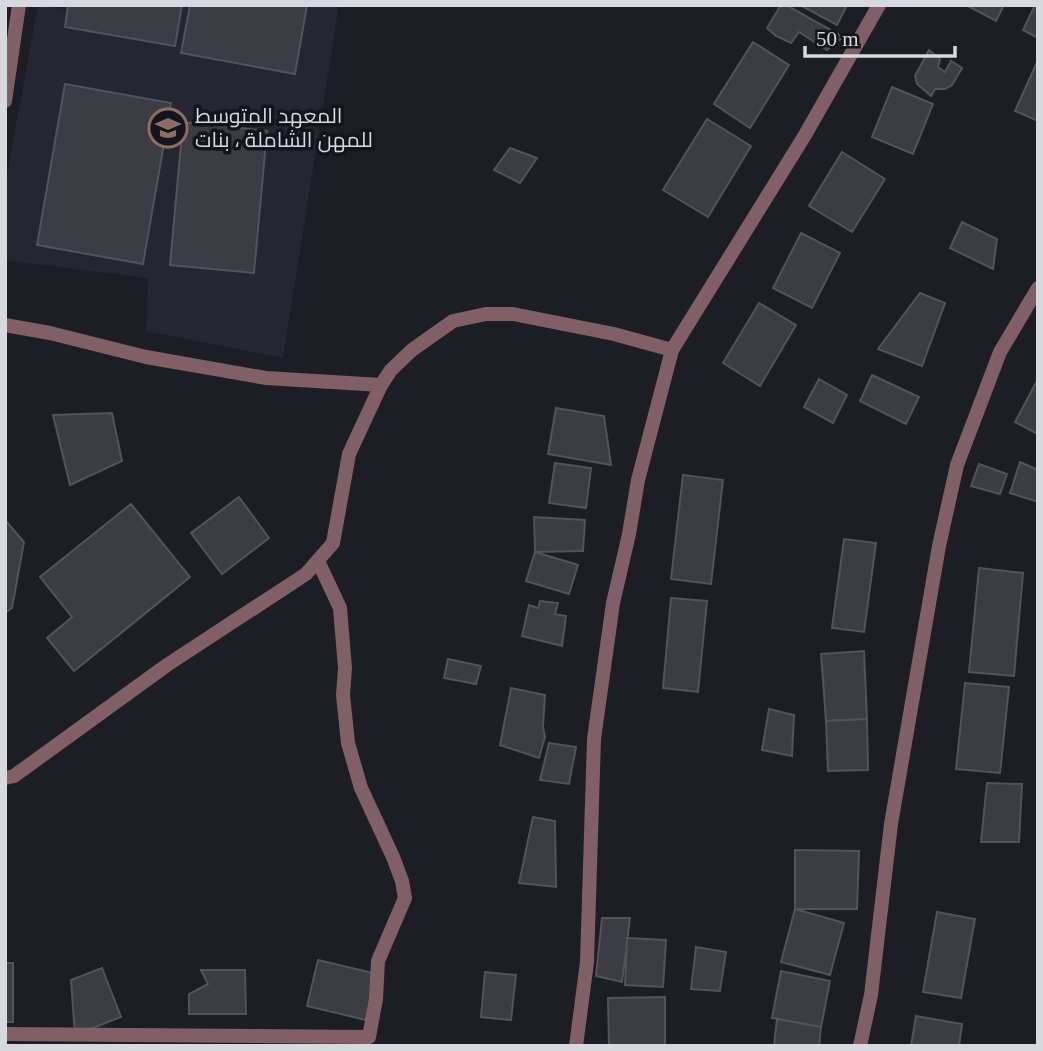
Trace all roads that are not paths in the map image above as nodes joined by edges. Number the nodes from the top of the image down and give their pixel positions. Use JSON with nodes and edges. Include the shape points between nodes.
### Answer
{"nodes":[{"id":1,"x":19,"y":5,"type":"edge"},
{"id":2,"x":879,"y":5,"type":"edge"},
{"id":3,"x":5,"y":101,"type":"edge"},
{"id":4,"x":1038,"y":288,"type":"edge"},
{"id":5,"x":5,"y":325,"type":"edge"},
{"id":6,"x":673,"y":350,"type":"junction"},
{"id":7,"x":381,"y":384,"type":"junction"},
{"id":8,"x":318,"y":561,"type":"junction"},
{"id":9,"x":5,"y":778,"type":"edge"},
{"id":10,"x":5,"y":1034,"type":"edge"},
{"id":11,"x":576,"y":1046,"type":"edge"},
{"id":12,"x":860,"y":1046,"type":"edge"}],
"edges":[{"from":1,"to":3,"type":"street"},
{"from":2,"to":6,"type":"street"},
{"from":4,"to":12,"type":"street","via":[[1000,352],[957,464],[891,824],[871,995]]},
{"from":5,"to":7,"type":"street","via":[[266,378]]},
{"from":6,"to":7,"type":"street","via":[[513,314],[486,314],[453,321],[412,350]]},
{"from":6,"to":11,"type":"street","via":[[638,480],[594,739],[587,962]]},
{"from":7,"to":8,"type":"street","via":[[349,454],[333,543]]},
{"from":8,"to":9,"type":"street","via":[[15,776]]},
{"from":8,"to":10,"type":"street","via":[[340,608],[348,743],[405,898],[378,961],[369,1037]]}]}
